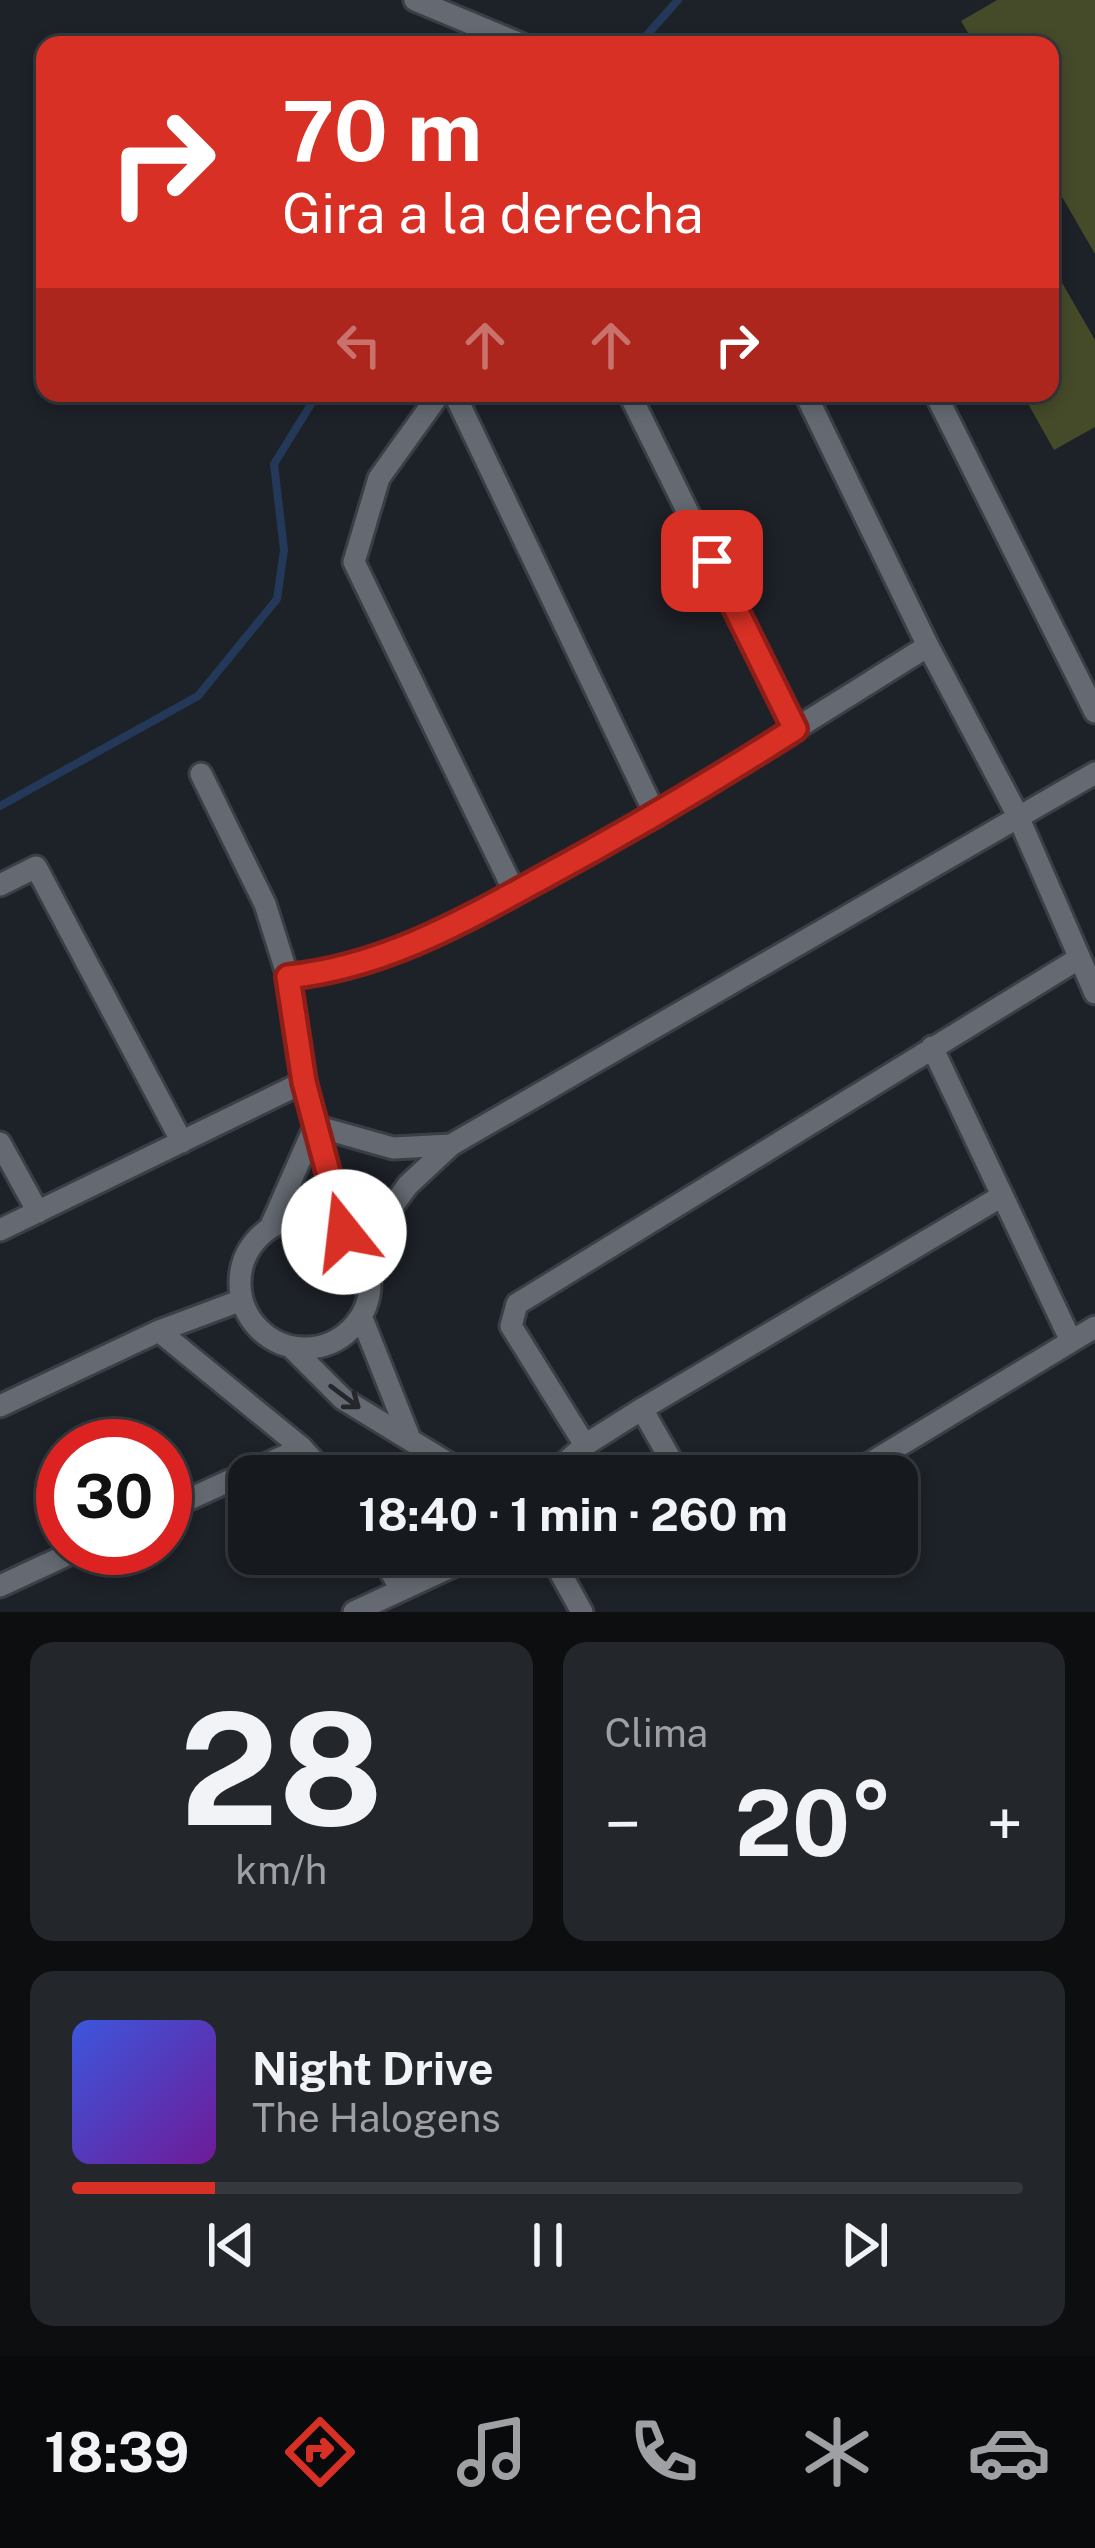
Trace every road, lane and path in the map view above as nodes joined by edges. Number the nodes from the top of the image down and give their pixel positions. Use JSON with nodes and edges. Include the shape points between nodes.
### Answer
{"nodes":[{"id":1,"x":415,"y":0,"type":"edge"},
{"id":2,"x":501,"y":36,"type":"edge"},
{"id":3,"x":434,"y":402,"type":"edge"},
{"id":4,"x":458,"y":402,"type":"edge"},
{"id":5,"x":633,"y":402,"type":"edge"},
{"id":6,"x":809,"y":402,"type":"edge"},
{"id":7,"x":940,"y":402,"type":"edge"},
{"id":8,"x":928,"y":646,"type":"junction"},
{"id":9,"x":1095,"y":712,"type":"edge"},
{"id":10,"x":795,"y":729,"type":"junction"},
{"id":11,"x":1095,"y":773,"type":"edge"},
{"id":12,"x":201,"y":774,"type":"dead end"},
{"id":13,"x":1017,"y":814,"type":"junction"},
{"id":14,"x":656,"y":816,"type":"junction"},
{"id":15,"x":0,"y":885,"type":"edge"},
{"id":16,"x":515,"y":893,"type":"junction"},
{"id":17,"x":1078,"y":959,"type":"junction"},
{"id":18,"x":288,"y":977,"type":"junction"},
{"id":19,"x":1095,"y":993,"type":"edge"},
{"id":20,"x":932,"y":1047,"type":"junction"},
{"id":21,"x":304,"y":1082,"type":"junction"},
{"id":22,"x":315,"y":1126,"type":"junction"},
{"id":23,"x":182,"y":1142,"type":"junction"},
{"id":24,"x":0,"y":1143,"type":"edge"},
{"id":25,"x":451,"y":1144,"type":"junction"},
{"id":26,"x":1002,"y":1196,"type":"junction"},
{"id":27,"x":38,"y":1212,"type":"junction"},
{"id":28,"x":270,"y":1228,"type":"junction"},
{"id":29,"x":0,"y":1230,"type":"edge"},
{"id":30,"x":344,"y":1232,"type":"junction"},
{"id":31,"x":361,"y":1250,"type":"junction"},
{"id":32,"x":242,"y":1300,"type":"junction"},
{"id":33,"x":361,"y":1316,"type":"junction"},
{"id":34,"x":1095,"y":1327,"type":"edge"},
{"id":35,"x":159,"y":1331,"type":"junction"},
{"id":36,"x":1071,"y":1341,"type":"junction"},
{"id":37,"x":291,"y":1347,"type":"junction"},
{"id":38,"x":0,"y":1406,"type":"edge"},
{"id":39,"x":642,"y":1409,"type":"junction"},
{"id":40,"x":408,"y":1434,"type":"junction"},
{"id":41,"x":585,"y":1445,"type":"junction"},
{"id":42,"x":302,"y":1448,"type":"junction"},
{"id":43,"x":308,"y":1455,"type":"edge"},
{"id":44,"x":438,"y":1455,"type":"edge"},
{"id":45,"x":574,"y":1455,"type":"edge"},
{"id":46,"x":668,"y":1455,"type":"edge"},
{"id":47,"x":884,"y":1455,"type":"edge"},
{"id":48,"x":192,"y":1498,"type":"edge"},
{"id":49,"x":36,"y":1569,"type":"edge"},
{"id":50,"x":393,"y":1575,"type":"edge"},
{"id":51,"x":433,"y":1575,"type":"edge"},
{"id":52,"x":562,"y":1575,"type":"edge"},
{"id":53,"x":0,"y":1586,"type":"edge"},
{"id":54,"x":401,"y":1590,"type":"junction"},
{"id":55,"x":354,"y":1612,"type":"edge"},
{"id":56,"x":582,"y":1612,"type":"edge"}],
"edges":[{"from":1,"to":2,"type":"street"},
{"from":3,"to":16,"type":"street","via":[[379,478],[354,562]]},
{"from":4,"to":14,"type":"street"},
{"from":5,"to":10,"type":"street"},
{"from":6,"to":8,"type":"street"},
{"from":7,"to":9,"type":"street"},
{"from":8,"to":10,"type":"street"},
{"from":8,"to":13,"type":"street"},
{"from":10,"to":14,"type":"street"},
{"from":11,"to":13,"type":"street"},
{"from":12,"to":18,"type":"street","via":[[265,904]]},
{"from":13,"to":17,"type":"street"},
{"from":13,"to":25,"type":"street"},
{"from":14,"to":16,"type":"street"},
{"from":15,"to":23,"type":"street","via":[[36,867]]},
{"from":16,"to":18,"type":"street","via":[[430,939],[338,971]]},
{"from":17,"to":19,"type":"street"},
{"from":17,"to":20,"type":"street"},
{"from":18,"to":21,"type":"street"},
{"from":20,"to":26,"type":"street"},
{"from":20,"to":41,"type":"street","via":[[517,1304],[511,1326]]},
{"from":21,"to":22,"type":"street"},
{"from":21,"to":23,"type":"street"},
{"from":22,"to":25,"type":"street","via":[[393,1148]]},
{"from":22,"to":28,"type":"street"},
{"from":22,"to":30,"type":"street"},
{"from":23,"to":27,"type":"street"},
{"from":24,"to":27,"type":"street"},
{"from":25,"to":31,"type":"street"},
{"from":26,"to":36,"type":"street"},
{"from":26,"to":39,"type":"street"},
{"from":27,"to":29,"type":"street"},
{"from":28,"to":30,"type":"street","via":[[308,1218]]},
{"from":28,"to":32,"type":"street","via":[[244,1259]]},
{"from":30,"to":31,"type":"street"},
{"from":31,"to":33,"type":"street","via":[[370,1283]]},
{"from":32,"to":35,"type":"street"},
{"from":32,"to":37,"type":"street","via":[[260,1330]]},
{"from":33,"to":37,"type":"street","via":[[331,1342]]},
{"from":33,"to":40,"type":"street"},
{"from":34,"to":36,"type":"street"},
{"from":35,"to":38,"type":"street"},
{"from":35,"to":42,"type":"street"},
{"from":36,"to":47,"type":"street"},
{"from":37,"to":40,"type":"street","one_way":true,"via":[[343,1399]]},
{"from":39,"to":41,"type":"street"},
{"from":39,"to":46,"type":"street"},
{"from":40,"to":44,"type":"street"},
{"from":41,"to":45,"type":"street"},
{"from":42,"to":43,"type":"street"},
{"from":42,"to":48,"type":"street"},
{"from":49,"to":53,"type":"street"},
{"from":50,"to":54,"type":"street"},
{"from":51,"to":54,"type":"street"},
{"from":52,"to":56,"type":"street"},
{"from":54,"to":55,"type":"street"}]}
